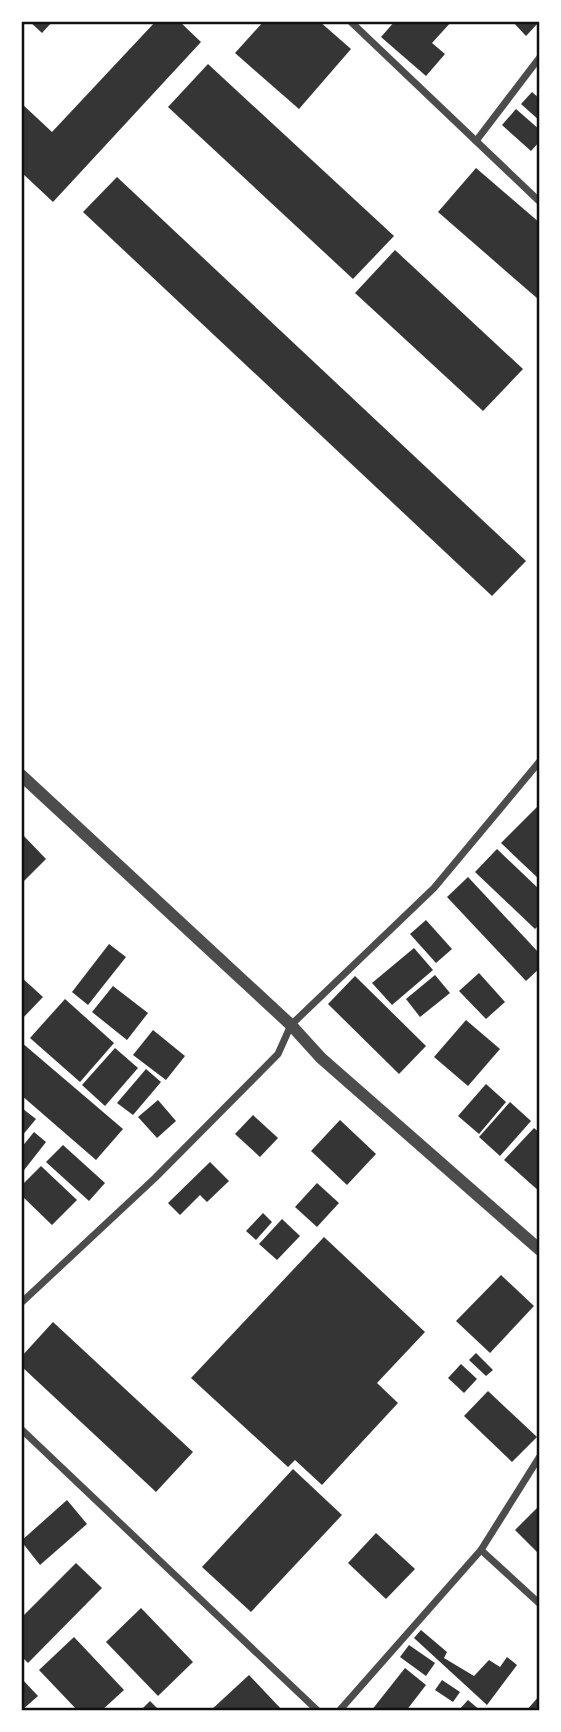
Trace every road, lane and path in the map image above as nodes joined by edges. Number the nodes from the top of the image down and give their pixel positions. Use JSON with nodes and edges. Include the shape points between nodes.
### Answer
{"nodes":[{"id":1,"x":350,"y":21,"type":"edge"},
{"id":2,"x":540,"y":57,"type":"edge"},
{"id":3,"x":476,"y":141,"type":"junction"},
{"id":4,"x":540,"y":202,"type":"edge"},
{"id":5,"x":540,"y":761,"type":"edge"},
{"id":6,"x":21,"y":775,"type":"edge"},
{"id":7,"x":291,"y":1026,"type":"junction"},
{"id":8,"x":540,"y":1250,"type":"edge"},
{"id":9,"x":21,"y":1303,"type":"edge"},
{"id":10,"x":21,"y":1429,"type":"edge"},
{"id":11,"x":540,"y":1456,"type":"edge"},
{"id":12,"x":481,"y":1550,"type":"junction"},
{"id":13,"x":540,"y":1604,"type":"edge"},
{"id":14,"x":318,"y":1711,"type":"edge"},
{"id":15,"x":339,"y":1711,"type":"edge"}],
"edges":[{"from":1,"to":3,"type":"street"},
{"from":2,"to":3,"type":"street"},
{"from":3,"to":4,"type":"street"},
{"from":5,"to":7,"type":"street","via":[[434,888]]},
{"from":6,"to":7,"type":"street"},
{"from":7,"to":8,"type":"street","via":[[321,1058]]},
{"from":7,"to":9,"type":"street","via":[[278,1054]]},
{"from":10,"to":14,"type":"street"},
{"from":11,"to":12,"type":"street"},
{"from":12,"to":13,"type":"street"},
{"from":12,"to":15,"type":"street"}]}
